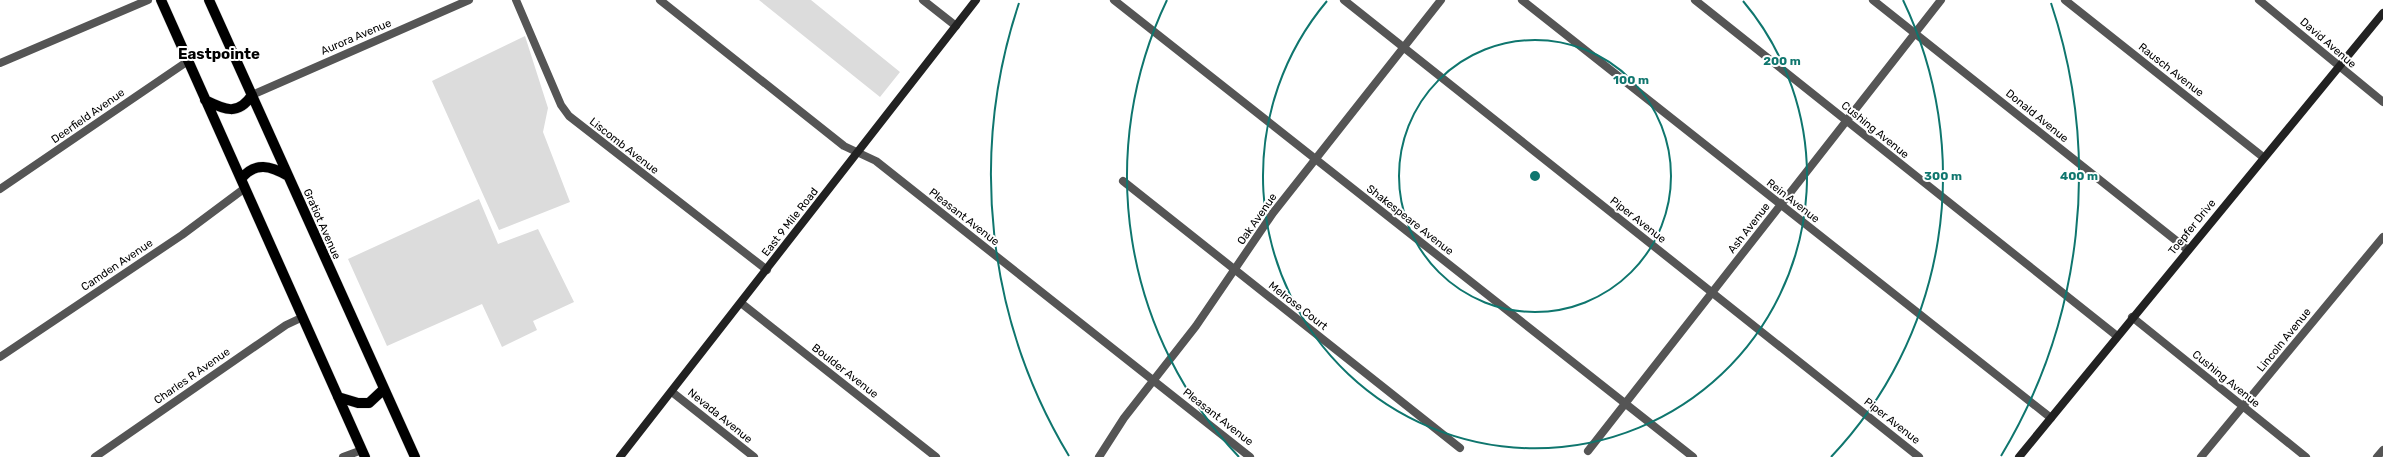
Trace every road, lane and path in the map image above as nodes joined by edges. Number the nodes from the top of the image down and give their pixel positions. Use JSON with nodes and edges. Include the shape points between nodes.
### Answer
{"nodes":[{"id":1,"x":148,"y":0,"type":"edge"},
{"id":2,"x":161,"y":0,"type":"edge"},
{"id":3,"x":209,"y":0,"type":"edge"},
{"id":4,"x":469,"y":0,"type":"edge"},
{"id":5,"x":516,"y":0,"type":"edge"},
{"id":6,"x":660,"y":0,"type":"edge"},
{"id":7,"x":924,"y":0,"type":"edge"},
{"id":8,"x":976,"y":0,"type":"edge"},
{"id":9,"x":1114,"y":0,"type":"edge"},
{"id":10,"x":1344,"y":0,"type":"edge"},
{"id":11,"x":1441,"y":0,"type":"edge"},
{"id":12,"x":1522,"y":0,"type":"edge"},
{"id":13,"x":1695,"y":0,"type":"edge"},
{"id":14,"x":1873,"y":0,"type":"edge"},
{"id":15,"x":1941,"y":0,"type":"edge"},
{"id":16,"x":2065,"y":0,"type":"edge"},
{"id":17,"x":2259,"y":0,"type":"edge"},
{"id":18,"x":2383,"y":13,"type":"edge"},
{"id":19,"x":956,"y":26,"type":"junction"},
{"id":20,"x":1915,"y":33,"type":"junction"},
{"id":21,"x":1404,"y":48,"type":"junction"},
{"id":22,"x":188,"y":60,"type":"junction"},
{"id":23,"x":0,"y":63,"type":"edge"},
{"id":24,"x":2340,"y":65,"type":"junction"},
{"id":25,"x":252,"y":95,"type":"junction"},
{"id":26,"x":205,"y":100,"type":"junction"},
{"id":27,"x":2383,"y":102,"type":"edge"},
{"id":28,"x":1847,"y":121,"type":"junction"},
{"id":29,"x":857,"y":153,"type":"junction"},
{"id":30,"x":2263,"y":157,"type":"junction"},
{"id":31,"x":1315,"y":159,"type":"junction"},
{"id":32,"x":288,"y":176,"type":"junction"},
{"id":33,"x":1123,"y":181,"type":"dead end"},
{"id":34,"x":243,"y":183,"type":"junction"},
{"id":35,"x":0,"y":190,"type":"edge"},
{"id":36,"x":1781,"y":205,"type":"junction"},
{"id":37,"x":2383,"y":237,"type":"edge"},
{"id":38,"x":2188,"y":250,"type":"junction"},
{"id":39,"x":767,"y":270,"type":"junction"},
{"id":40,"x":1235,"y":270,"type":"junction"},
{"id":41,"x":1712,"y":292,"type":"junction"},
{"id":42,"x":740,"y":303,"type":"junction"},
{"id":43,"x":303,"y":316,"type":"junction"},
{"id":44,"x":2132,"y":317,"type":"junction"},
{"id":45,"x":2117,"y":336,"type":"junction"},
{"id":46,"x":0,"y":357,"type":"edge"},
{"id":47,"x":1154,"y":381,"type":"junction"},
{"id":48,"x":384,"y":389,"type":"junction"},
{"id":49,"x":672,"y":392,"type":"junction"},
{"id":50,"x":338,"y":397,"type":"junction"},
{"id":51,"x":1625,"y":403,"type":"junction"},
{"id":52,"x":2244,"y":407,"type":"junction"},
{"id":53,"x":2051,"y":418,"type":"junction"},
{"id":54,"x":1460,"y":448,"type":"dead end"},
{"id":55,"x":2383,"y":450,"type":"edge"},
{"id":56,"x":1588,"y":451,"type":"dead end"},
{"id":57,"x":361,"y":455,"type":"edge"},
{"id":58,"x":95,"y":457,"type":"edge"},
{"id":59,"x":343,"y":457,"type":"edge"},
{"id":60,"x":414,"y":457,"type":"edge"},
{"id":61,"x":620,"y":457,"type":"edge"},
{"id":62,"x":754,"y":457,"type":"edge"},
{"id":63,"x":936,"y":457,"type":"edge"},
{"id":64,"x":1100,"y":457,"type":"edge"},
{"id":65,"x":1250,"y":457,"type":"edge"},
{"id":66,"x":1693,"y":457,"type":"edge"},
{"id":67,"x":1919,"y":457,"type":"edge"},
{"id":68,"x":2019,"y":457,"type":"edge"},
{"id":69,"x":2201,"y":457,"type":"edge"},
{"id":70,"x":2306,"y":457,"type":"edge"},
{"id":71,"x":2377,"y":457,"type":"edge"}],
"edges":[{"from":1,"to":23,"type":"street"},
{"from":2,"to":22,"type":"main road"},
{"from":3,"to":25,"type":"main road","name":"Gratiot Avenue"},
{"from":4,"to":25,"type":"street","name":"Aurora Avenue"},
{"from":5,"to":39,"type":"street","name":"Liscomb Avenue","via":[[561,105],[569,116]]},
{"from":6,"to":29,"type":"street","name":"Pleasant Avenue","via":[[844,146]]},
{"from":7,"to":19,"type":"street"},
{"from":8,"to":19,"type":"main road","name":"East 9 Mile Road"},
{"from":9,"to":31,"type":"street","name":"Shakespeare Avenue"},
{"from":10,"to":21,"type":"street","name":"Piper Avenue"},
{"from":11,"to":21,"type":"street","name":"Oak Avenue"},
{"from":12,"to":36,"type":"street","name":"Rein Avenue"},
{"from":13,"to":28,"type":"street","name":"Cushing Avenue"},
{"from":14,"to":20,"type":"street","name":"Donald Avenue"},
{"from":15,"to":20,"type":"street","name":"Ash Avenue"},
{"from":16,"to":30,"type":"street","name":"Rausch Avenue"},
{"from":17,"to":24,"type":"street","name":"David Avenue"},
{"from":18,"to":24,"type":"main road","name":"Toepfer Drive"},
{"from":19,"to":29,"type":"main road","name":"East 9 Mile Road"},
{"from":20,"to":28,"type":"street","name":"Ash Avenue"},
{"from":20,"to":38,"type":"street","name":"Donald Avenue"},
{"from":21,"to":31,"type":"street","name":"Oak Avenue"},
{"from":21,"to":41,"type":"street","name":"Piper Avenue"},
{"from":22,"to":26,"type":"main road"},
{"from":22,"to":35,"type":"street","name":"Deerfield Avenue"},
{"from":24,"to":27,"type":"street","name":"David Avenue"},
{"from":24,"to":30,"type":"main road","name":"Toepfer Drive"},
{"from":25,"to":26,"type":"main road","via":[[245,104],[235,109],[224,108]]},
{"from":25,"to":32,"type":"main road","name":"Gratiot Avenue"},
{"from":26,"to":34,"type":"main road"},
{"from":28,"to":36,"type":"street","name":"Ash Avenue"},
{"from":28,"to":45,"type":"street","name":"Cushing Avenue"},
{"from":29,"to":39,"type":"main road","name":"East 9 Mile Road"},
{"from":29,"to":47,"type":"street","name":"Pleasant Avenue","via":[[876,161]]},
{"from":30,"to":38,"type":"main road","name":"Toepfer Drive"},
{"from":31,"to":40,"type":"street","name":"Oak Avenue","via":[[1273,213]]},
{"from":31,"to":51,"type":"street","name":"Shakespeare Avenue"},
{"from":32,"to":34,"type":"main road","via":[[271,168],[259,166],[250,170]]},
{"from":32,"to":48,"type":"main road","name":"Gratiot Avenue"},
{"from":33,"to":40,"type":"street","name":"Melrose Court"},
{"from":34,"to":43,"type":"main road"},
{"from":34,"to":46,"type":"street","name":"Camden Avenue","via":[[182,235]]},
{"from":36,"to":41,"type":"street","name":"Ash Avenue"},
{"from":36,"to":53,"type":"street","name":"Rein Avenue"},
{"from":37,"to":52,"type":"street","name":"Lincoln Avenue"},
{"from":38,"to":44,"type":"main road","name":"Toepfer Drive"},
{"from":39,"to":42,"type":"main road","name":"East 9 Mile Road"},
{"from":40,"to":47,"type":"street","name":"Oak Avenue"},
{"from":40,"to":54,"type":"street","name":"Melrose Court"},
{"from":41,"to":51,"type":"street","name":"Ash Avenue"},
{"from":41,"to":67,"type":"street","name":"Piper Avenue"},
{"from":42,"to":49,"type":"main road","name":"East 9 Mile Road"},
{"from":42,"to":63,"type":"street","name":"Boulder Avenue"},
{"from":43,"to":50,"type":"main road"},
{"from":43,"to":58,"type":"street","name":"Charles R Avenue","via":[[286,325]]},
{"from":44,"to":45,"type":"main road","name":"Toepfer Drive"},
{"from":44,"to":52,"type":"street","name":"Cushing Avenue"},
{"from":45,"to":53,"type":"main road","name":"Toepfer Drive"},
{"from":47,"to":64,"type":"street","name":"Oak Avenue","via":[[1124,418]]},
{"from":47,"to":65,"type":"street","name":"Pleasant Avenue"},
{"from":48,"to":50,"type":"main road","via":[[369,403],[358,403]]},
{"from":48,"to":60,"type":"main road","name":"Gratiot Avenue"},
{"from":49,"to":61,"type":"main road","name":"East 9 Mile Road"},
{"from":49,"to":62,"type":"street","name":"Nevada Avenue"},
{"from":50,"to":57,"type":"main road"},
{"from":51,"to":56,"type":"street","name":"Ash Avenue"},
{"from":51,"to":66,"type":"street","name":"Shakespeare Avenue"},
{"from":52,"to":69,"type":"street","name":"Lincoln Avenue"},
{"from":52,"to":70,"type":"street","name":"Cushing Avenue"},
{"from":53,"to":68,"type":"main road","name":"Toepfer Drive"},
{"from":55,"to":71,"type":"street"},
{"from":57,"to":59,"type":"street"}]}
